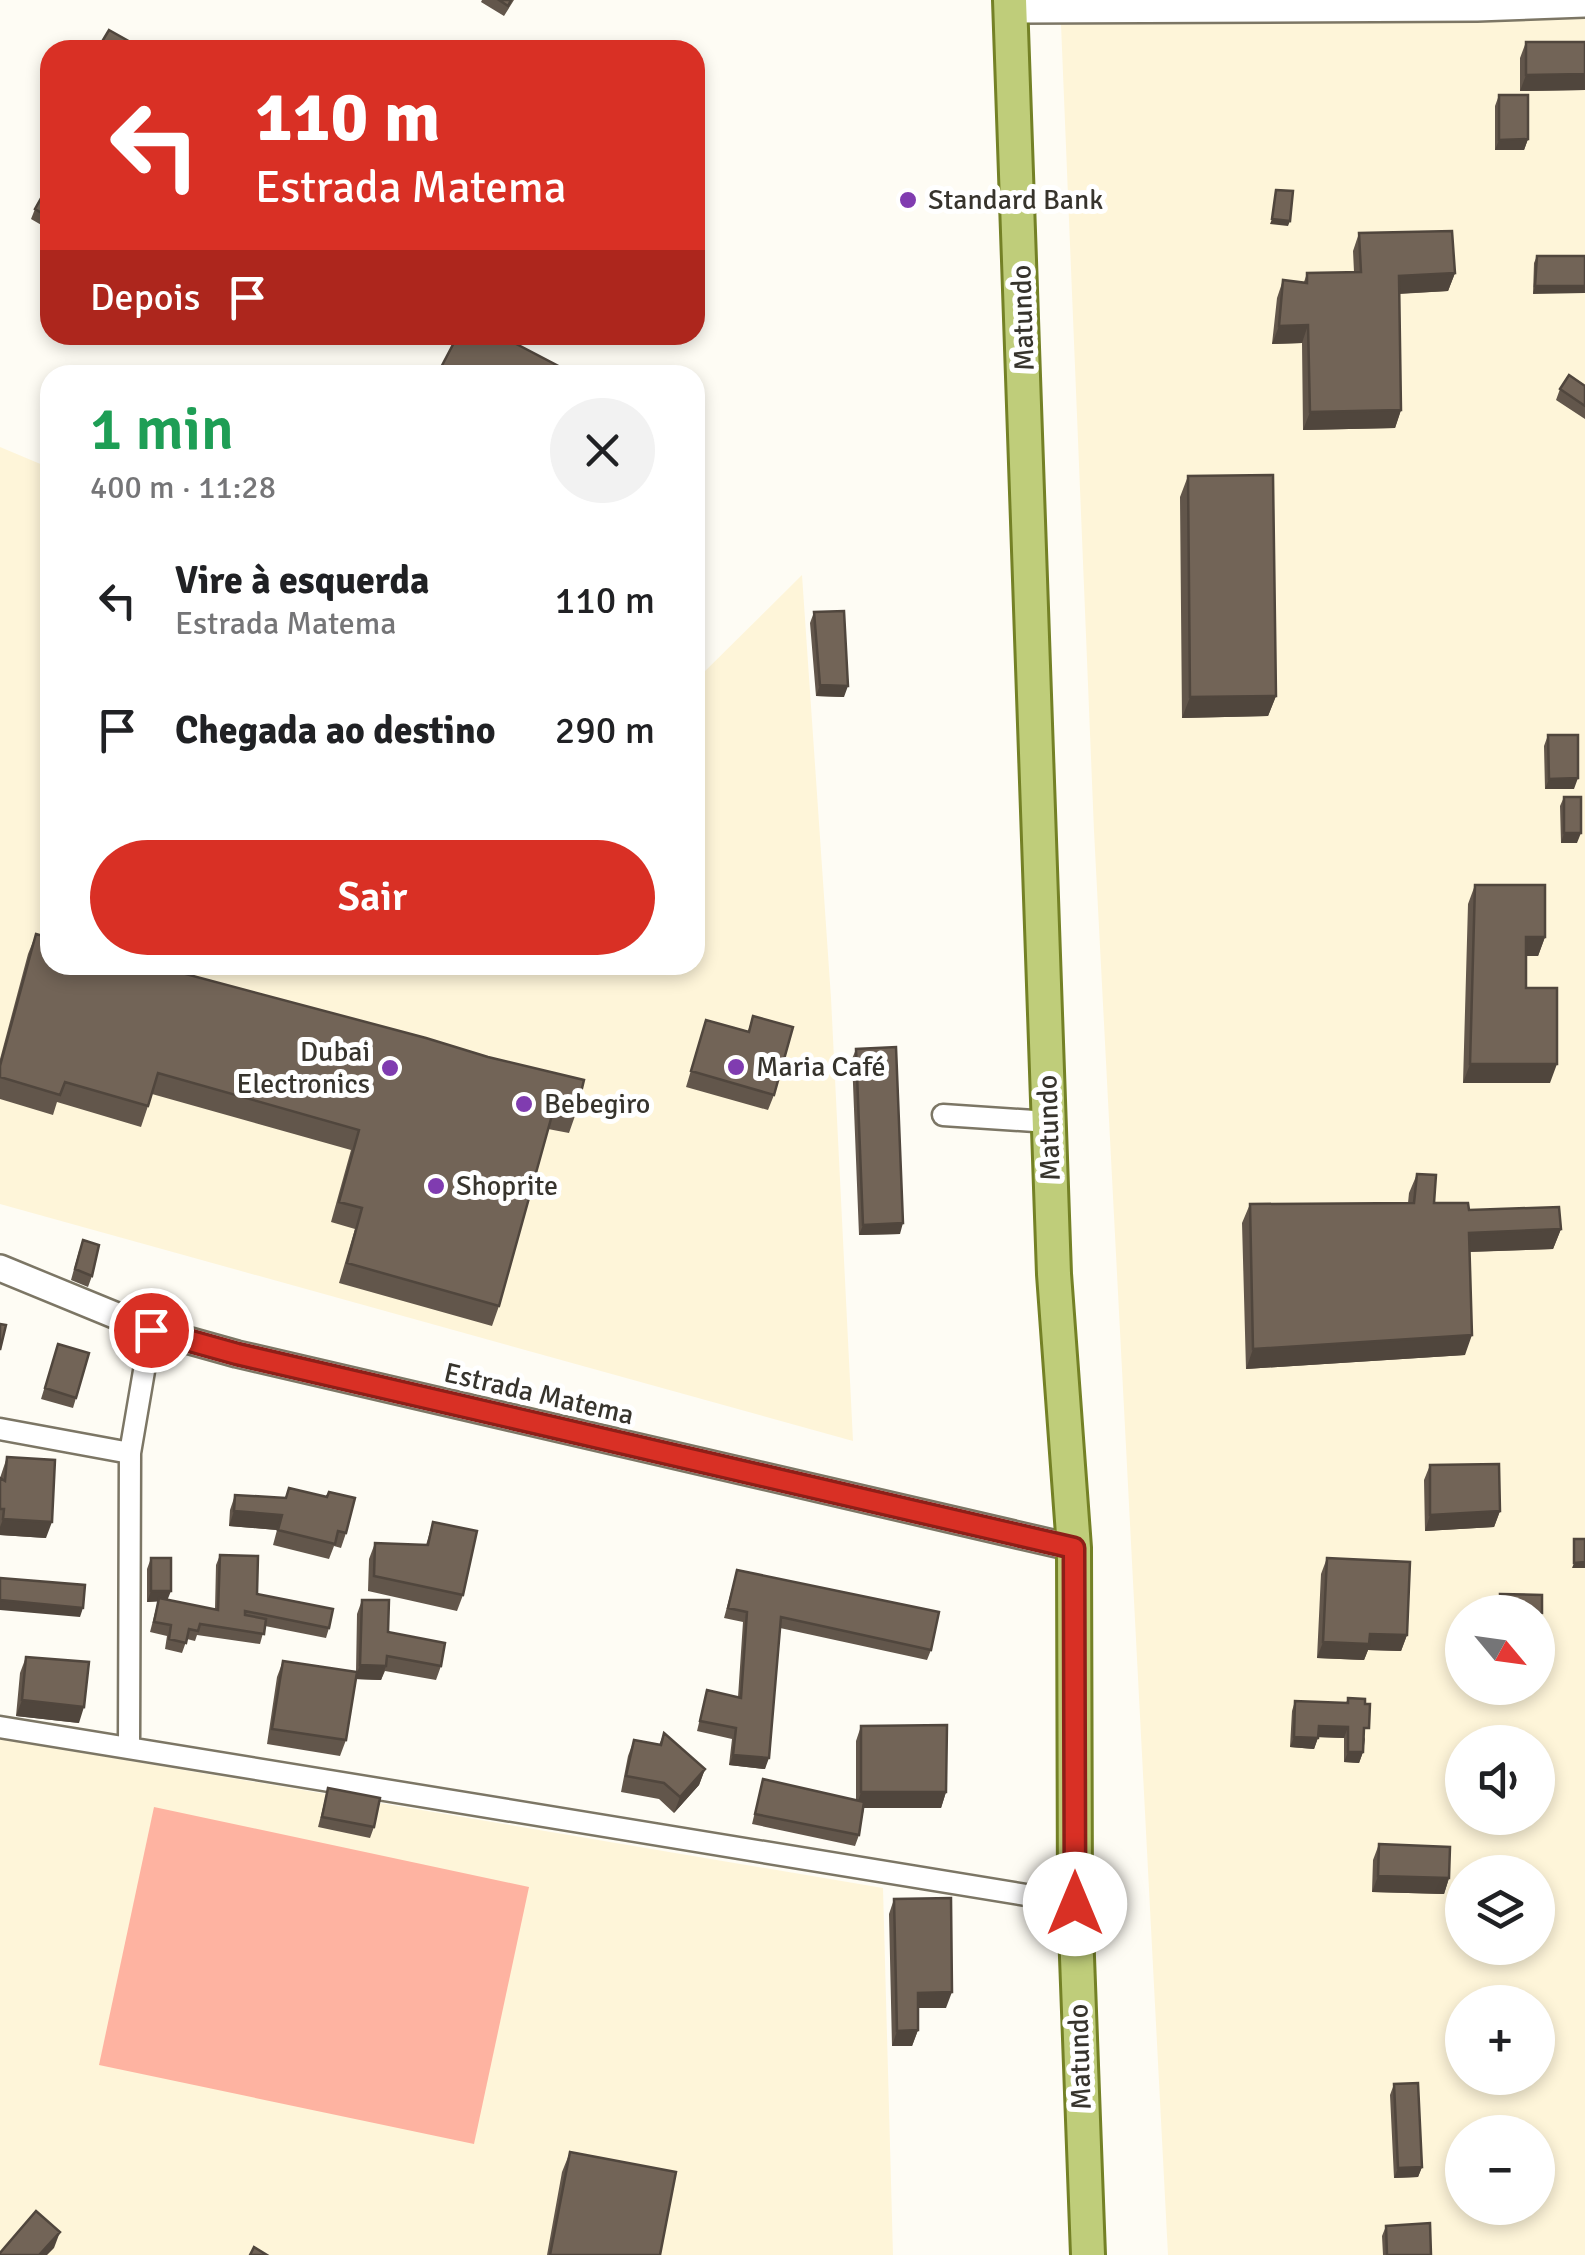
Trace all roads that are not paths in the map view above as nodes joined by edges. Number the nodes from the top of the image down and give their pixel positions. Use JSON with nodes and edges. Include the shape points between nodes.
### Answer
{"nodes":[{"id":1,"x":1585,"y":4,"type":"edge"},
{"id":2,"x":1011,"y":5,"type":"edge"},
{"id":3,"x":943,"y":1115,"type":"dead end"},
{"id":4,"x":1049,"y":1122,"type":"junction"},
{"id":5,"x":0,"y":1268,"type":"edge"},
{"id":6,"x":151,"y":1330,"type":"junction"},
{"id":7,"x":0,"y":1429,"type":"edge"},
{"id":8,"x":130,"y":1454,"type":"junction"},
{"id":9,"x":1074,"y":1548,"type":"junction"},
{"id":10,"x":0,"y":1727,"type":"edge"},
{"id":11,"x":129,"y":1748,"type":"junction"},
{"id":12,"x":1075,"y":1904,"type":"junction"},
{"id":13,"x":1088,"y":2255,"type":"edge"}],
"edges":[{"from":1,"to":2,"type":"street"},
{"from":2,"to":4,"type":"main road","name":"Matundo"},
{"from":3,"to":4,"type":"street"},
{"from":4,"to":9,"type":"main road","name":"Matundo"},
{"from":5,"to":6,"type":"street","name":"Estrada Matema"},
{"from":6,"to":8,"type":"street"},
{"from":6,"to":9,"type":"street","name":"Estrada Matema"},
{"from":7,"to":8,"type":"street"},
{"from":8,"to":11,"type":"street"},
{"from":9,"to":12,"type":"main road","name":"Matundo"},
{"from":10,"to":11,"type":"street"},
{"from":11,"to":12,"type":"street"},
{"from":12,"to":13,"type":"main road","name":"Matundo"}]}
